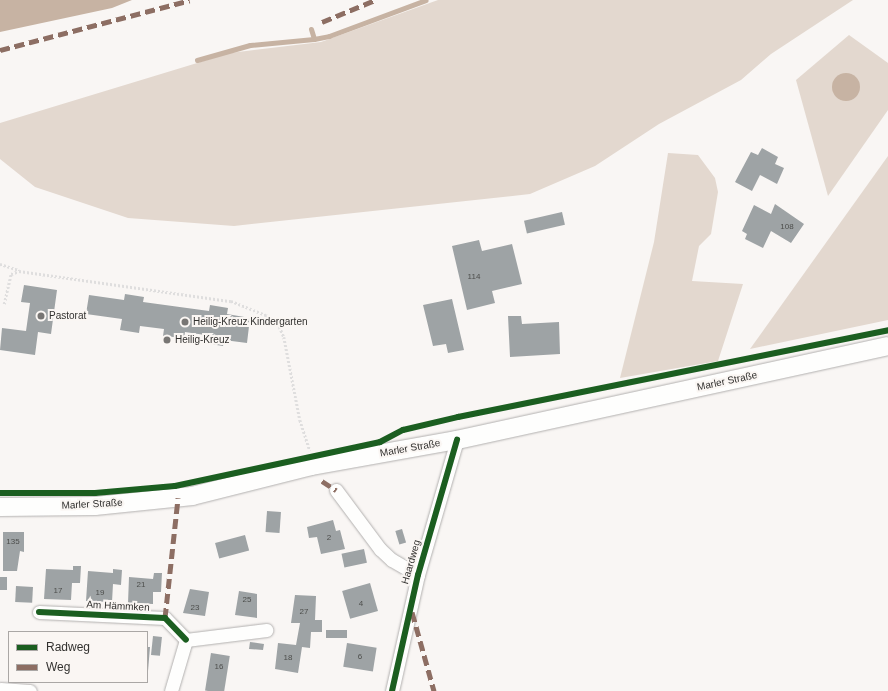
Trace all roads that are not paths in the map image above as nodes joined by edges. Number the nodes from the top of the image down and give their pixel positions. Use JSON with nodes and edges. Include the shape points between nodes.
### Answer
{"nodes":[{"id":1,"x":888,"y":346,"type":"edge"},
{"id":2,"x":457,"y":440,"type":"junction"},
{"id":3,"x":336,"y":490,"type":"dead end"},
{"id":4,"x":0,"y":507,"type":"edge"},
{"id":5,"x":418,"y":575,"type":"junction"},
{"id":6,"x":39,"y":612,"type":"dead end"},
{"id":7,"x":266,"y":630,"type":"dead end"},
{"id":8,"x":186,"y":640,"type":"junction"},
{"id":9,"x":0,"y":689,"type":"edge"},
{"id":10,"x":30,"y":691,"type":"edge"},
{"id":11,"x":171,"y":691,"type":"edge"},
{"id":12,"x":392,"y":691,"type":"edge"}],
"edges":[{"from":1,"to":2,"type":"main road","name":"Marler Straße"},
{"from":2,"to":4,"type":"main road","name":"Marler Straße","via":[[311,466],[185,497],[95,506]]},
{"from":2,"to":5,"type":"street","name":"Haardweg"},
{"from":3,"to":5,"type":"street","name":"Haardweg","via":[[380,549],[392,560]]},
{"from":5,"to":12,"type":"street","name":"Haardweg"},
{"from":6,"to":8,"type":"street","name":"Am Hämmken","via":[[165,618]]},
{"from":7,"to":8,"type":"street"},
{"from":8,"to":11,"type":"street"},
{"from":9,"to":10,"type":"street"}]}
